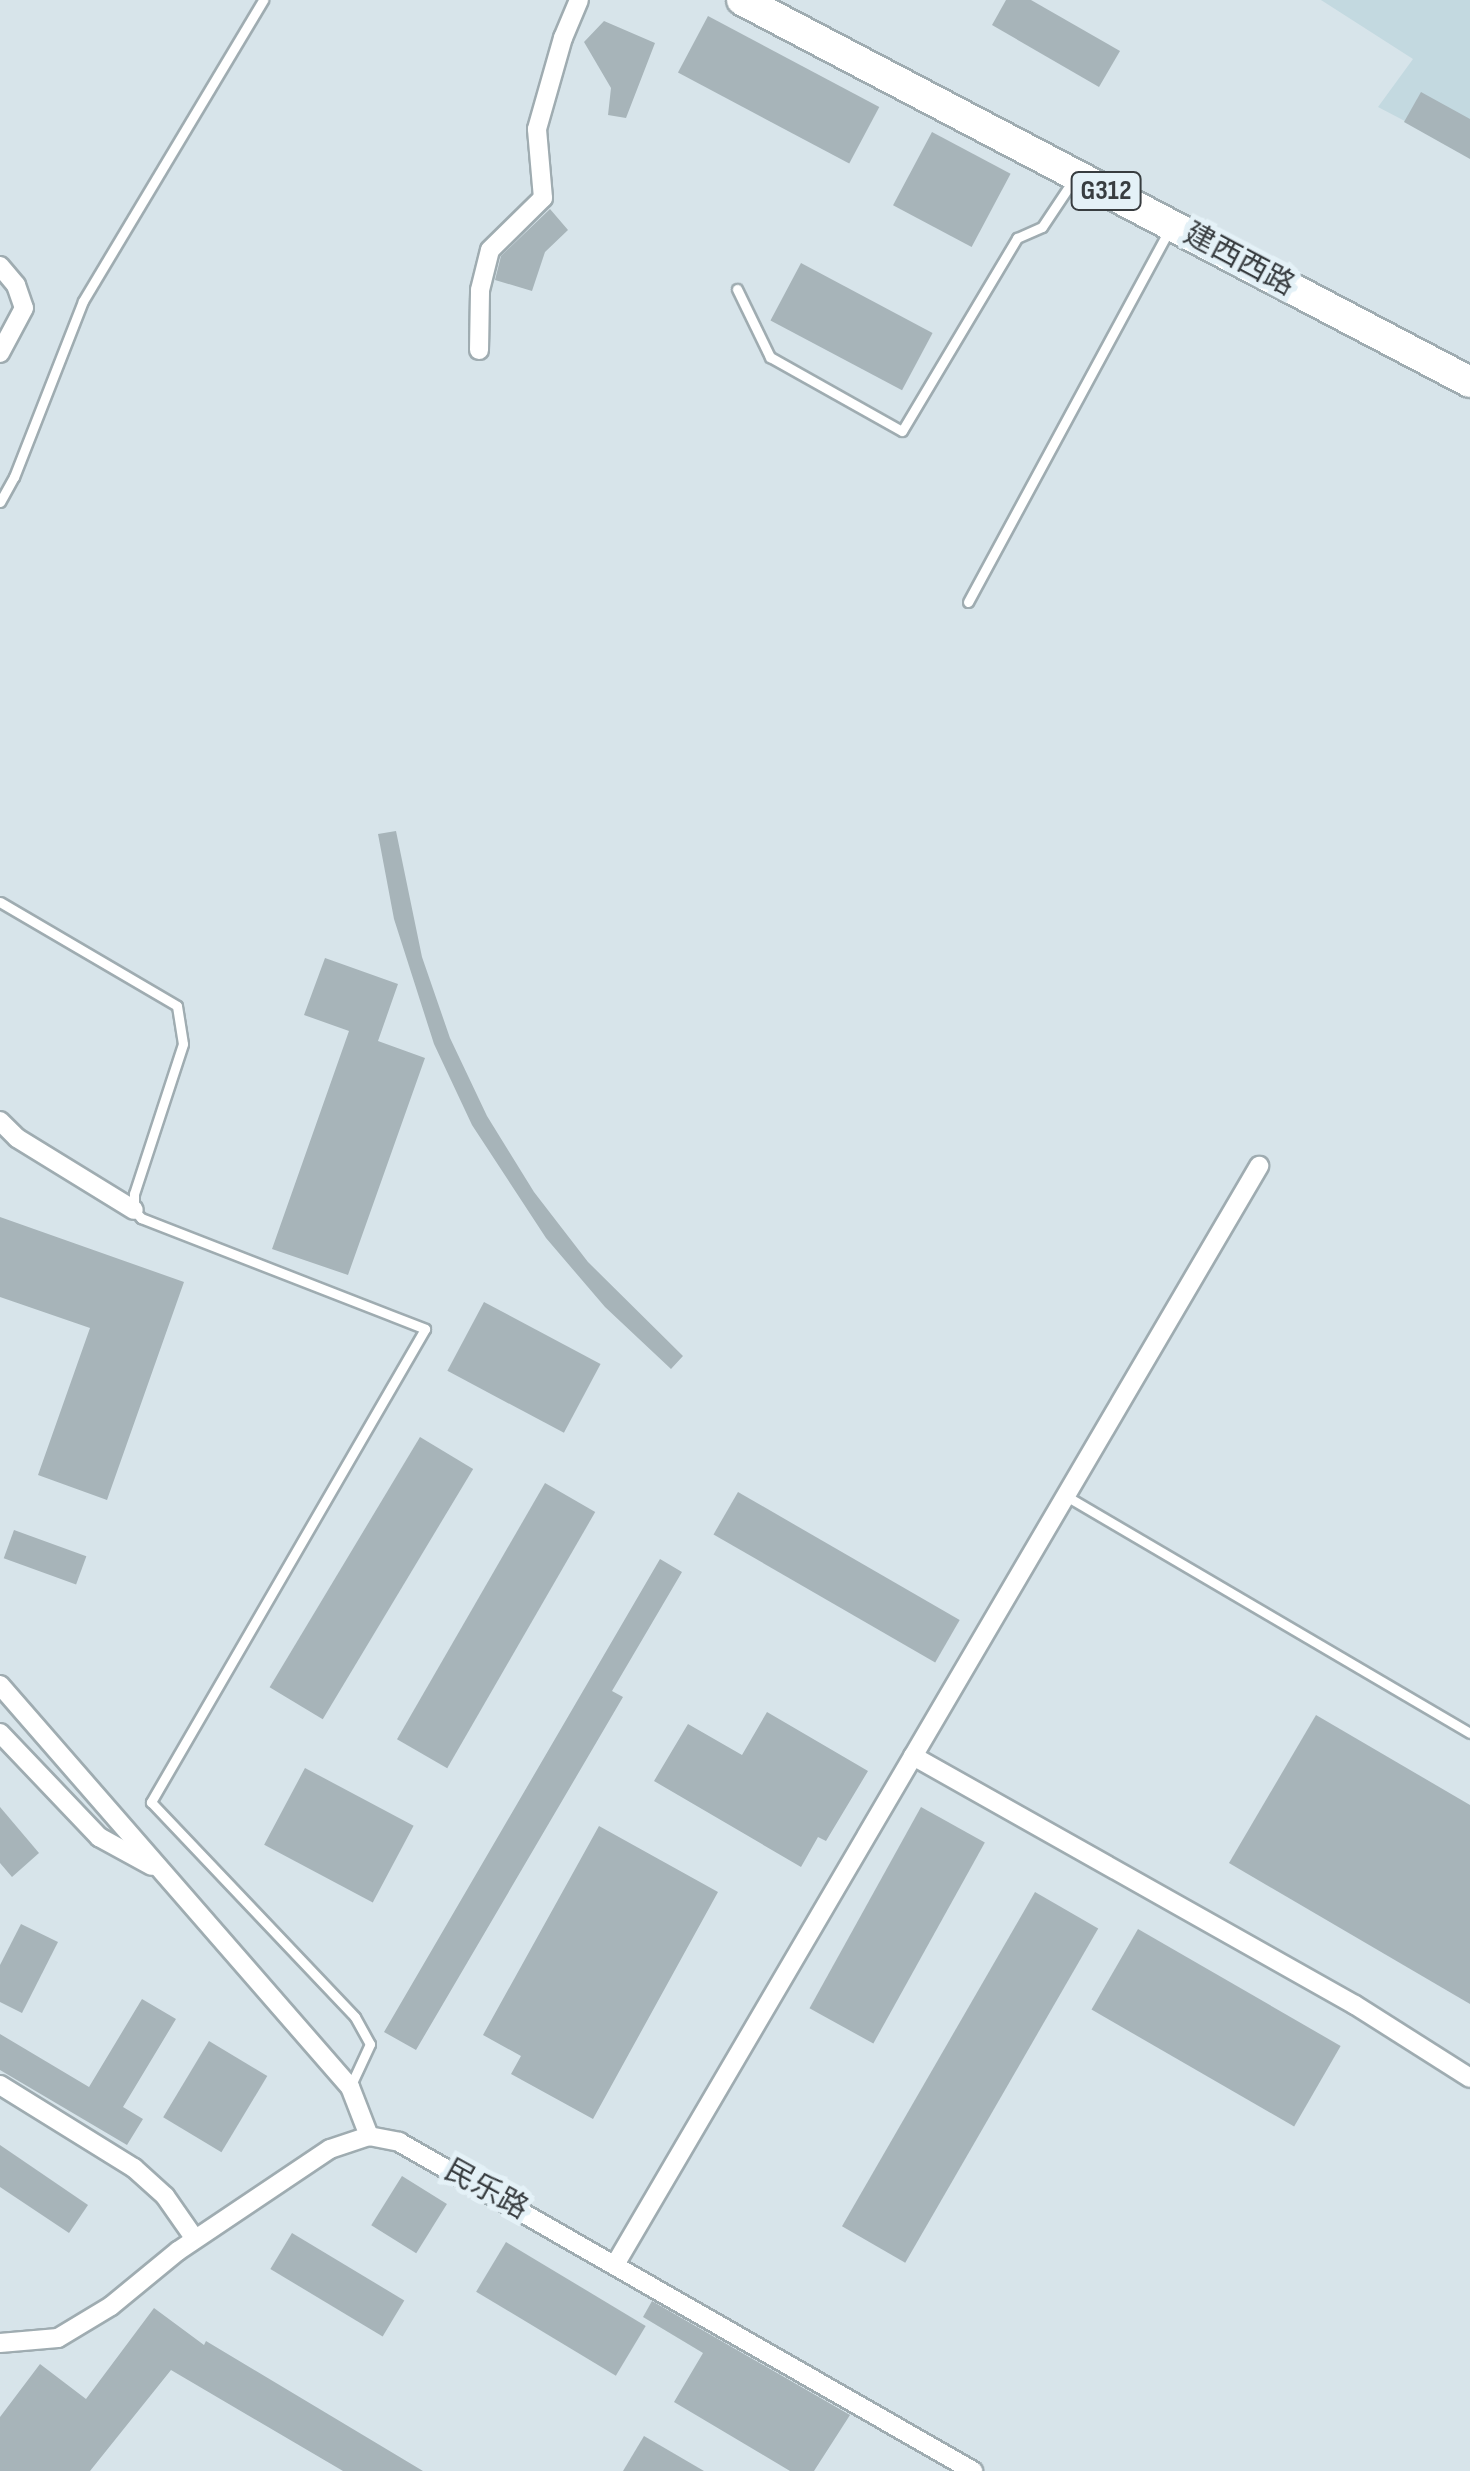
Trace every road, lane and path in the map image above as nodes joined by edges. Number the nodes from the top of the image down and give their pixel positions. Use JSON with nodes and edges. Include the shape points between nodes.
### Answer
{"nodes":[{"id":1,"x":263,"y":0,"type":"edge"},
{"id":2,"x":579,"y":0,"type":"edge"},
{"id":3,"x":742,"y":0,"type":"edge"},
{"id":4,"x":1076,"y":175,"type":"junction"},
{"id":5,"x":1172,"y":225,"type":"junction"},
{"id":6,"x":0,"y":266,"type":"edge"},
{"id":7,"x":737,"y":289,"type":"dead end"},
{"id":8,"x":479,"y":350,"type":"dead end"},
{"id":9,"x":0,"y":353,"type":"edge"},
{"id":10,"x":1470,"y":382,"type":"edge"},
{"id":11,"x":0,"y":502,"type":"edge"},
{"id":12,"x":968,"y":602,"type":"dead end"},
{"id":13,"x":0,"y":902,"type":"edge"},
{"id":14,"x":0,"y":1121,"type":"edge"},
{"id":15,"x":1259,"y":1166,"type":"dead end"},
{"id":16,"x":134,"y":1210,"type":"junction"},
{"id":17,"x":1066,"y":1496,"type":"junction"},
{"id":18,"x":0,"y":1686,"type":"edge"},
{"id":19,"x":0,"y":1733,"type":"edge"},
{"id":20,"x":1470,"y":1733,"type":"edge"},
{"id":21,"x":913,"y":1756,"type":"junction"},
{"id":22,"x":163,"y":1872,"type":"junction"},
{"id":23,"x":1470,"y":2078,"type":"edge"},
{"id":24,"x":0,"y":2085,"type":"edge"},
{"id":25,"x":350,"y":2088,"type":"junction"},
{"id":26,"x":368,"y":2136,"type":"junction"},
{"id":27,"x":196,"y":2240,"type":"junction"},
{"id":28,"x":616,"y":2264,"type":"junction"},
{"id":29,"x":0,"y":2343,"type":"edge"},
{"id":30,"x":973,"y":2471,"type":"edge"}],
"edges":[{"from":1,"to":11,"type":"lane","via":[[83,301]]},
{"from":2,"to":8,"type":"street","via":[[537,128],[543,198],[490,250],[480,290]]},
{"from":3,"to":4,"type":"highway","name":"建西西路","number":"G312"},
{"from":4,"to":5,"type":"highway","name":"建西西路","number":"G312"},
{"from":4,"to":7,"type":"lane","via":[[1042,227],[1017,238],[902,431],[770,357]]},
{"from":5,"to":10,"type":"highway","name":"建西西路","number":"G312"},
{"from":5,"to":12,"type":"lane"},
{"from":6,"to":9,"type":"street","via":[[24,308]]},
{"from":13,"to":16,"type":"lane","via":[[177,1006],[183,1044]]},
{"from":14,"to":16,"type":"street"},
{"from":15,"to":17,"type":"street"},
{"from":16,"to":25,"type":"lane","via":[[146,1221],[426,1329],[152,1802],[355,2017],[370,2044]]},
{"from":17,"to":20,"type":"lane"},
{"from":17,"to":21,"type":"street"},
{"from":18,"to":22,"type":"street"},
{"from":19,"to":22,"type":"street","via":[[99,1836]]},
{"from":21,"to":23,"type":"street","via":[[1355,2005]]},
{"from":21,"to":28,"type":"street"},
{"from":22,"to":25,"type":"street"},
{"from":24,"to":27,"type":"street","via":[[134,2168],[165,2196]]},
{"from":25,"to":26,"type":"street"},
{"from":26,"to":27,"type":"street","via":[[330,2149]]},
{"from":26,"to":28,"type":"street","name":"民乐路","via":[[400,2142]]},
{"from":27,"to":29,"type":"street","via":[[58,2338]]},
{"from":28,"to":30,"type":"street","name":"民乐路"}]}
